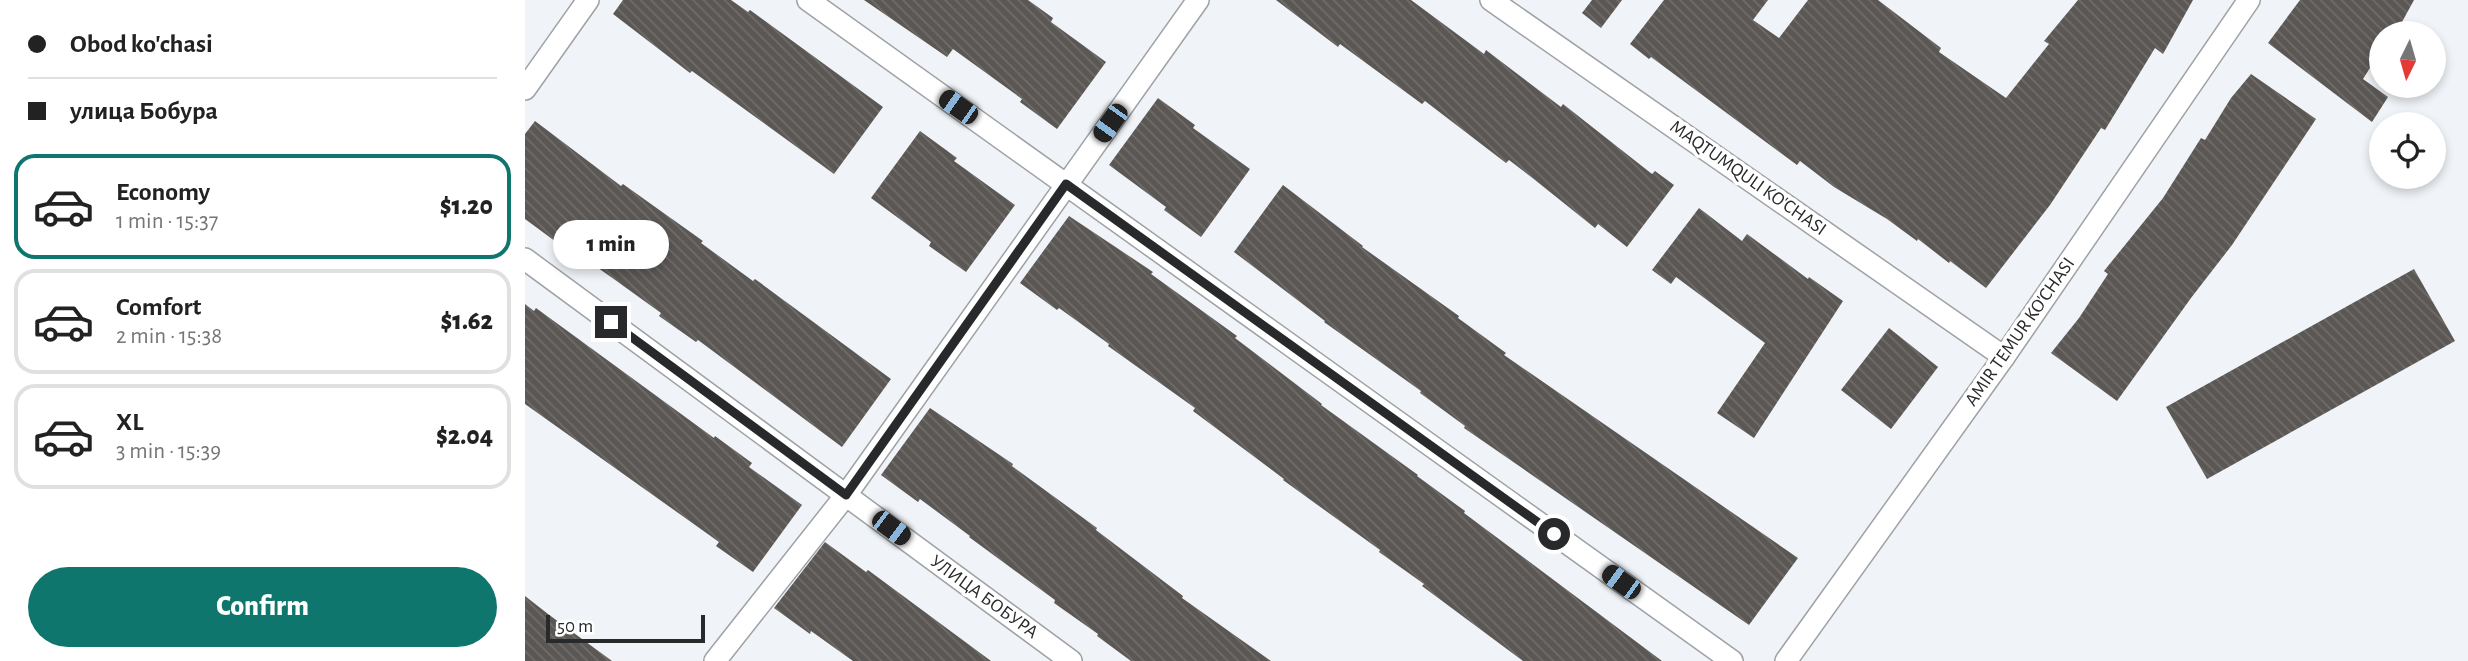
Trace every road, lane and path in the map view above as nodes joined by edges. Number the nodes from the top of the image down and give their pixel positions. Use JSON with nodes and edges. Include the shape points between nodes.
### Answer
{"nodes":[{"id":1,"x":588,"y":0,"type":"edge"},
{"id":2,"x":808,"y":0,"type":"edge"},
{"id":3,"x":1198,"y":0,"type":"edge"},
{"id":4,"x":1491,"y":0,"type":"edge"},
{"id":5,"x":2249,"y":0,"type":"edge"},
{"id":6,"x":525,"y":89,"type":"edge"},
{"id":7,"x":1066,"y":184,"type":"junction"},
{"id":8,"x":525,"y":259,"type":"edge"},
{"id":9,"x":2004,"y":357,"type":"junction"},
{"id":10,"x":846,"y":495,"type":"junction"},
{"id":11,"x":715,"y":661,"type":"edge"},
{"id":12,"x":1071,"y":661,"type":"edge"},
{"id":13,"x":1732,"y":661,"type":"edge"},
{"id":14,"x":1786,"y":661,"type":"edge"}],
"edges":[{"from":1,"to":6,"type":"street"},
{"from":2,"to":7,"type":"street"},
{"from":3,"to":7,"type":"street"},
{"from":4,"to":9,"type":"street","name":"MAQTUMQULI KO'CHASI"},
{"from":5,"to":9,"type":"street","name":"AMIR TEMUR KO'CHASI"},
{"from":7,"to":10,"type":"street"},
{"from":7,"to":13,"type":"street"},
{"from":8,"to":10,"type":"street","name":"УЛИЦА БОБУРА"},
{"from":9,"to":14,"type":"street","name":"AMIR TEMUR KO'CHASI"},
{"from":10,"to":11,"type":"street"},
{"from":10,"to":12,"type":"street","name":"УЛИЦА БОБУРА"}]}
